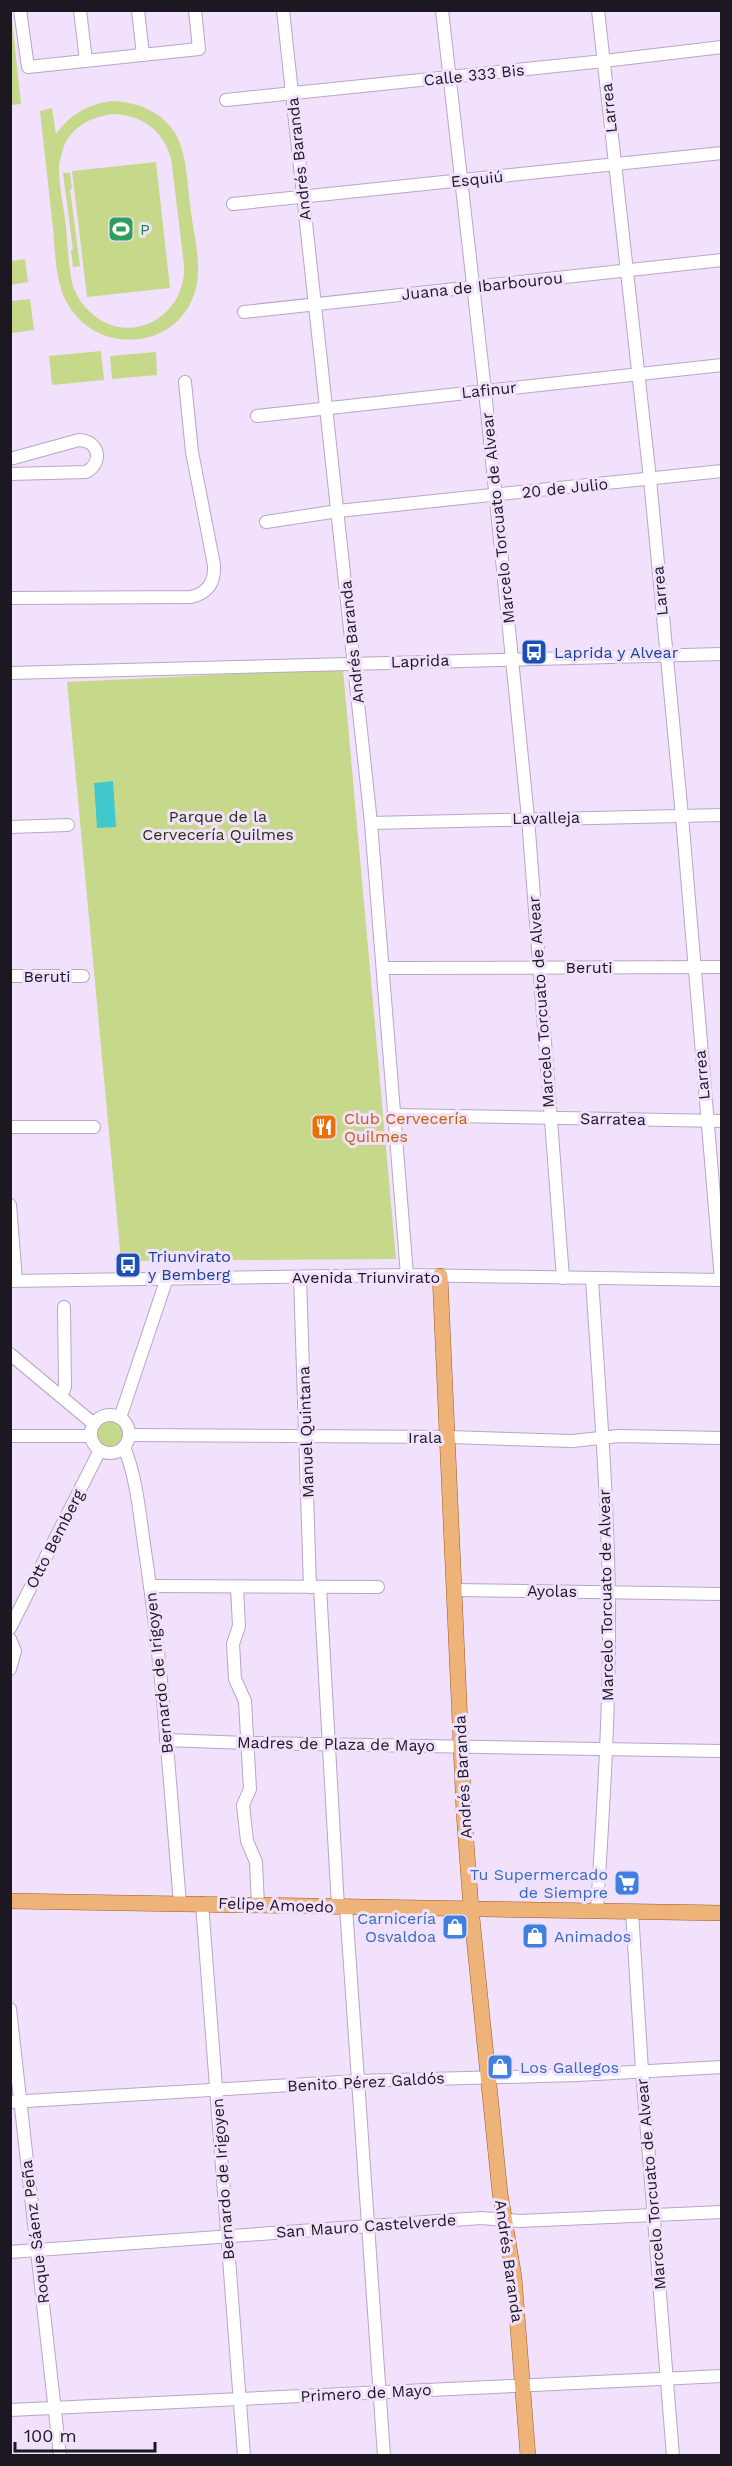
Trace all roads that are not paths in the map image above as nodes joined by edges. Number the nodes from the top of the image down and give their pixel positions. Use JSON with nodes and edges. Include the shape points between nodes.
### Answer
{"nodes":[{"id":1,"x":20,"y":10,"type":"edge"},
{"id":2,"x":80,"y":10,"type":"edge"},
{"id":3,"x":138,"y":10,"type":"edge"},
{"id":4,"x":195,"y":10,"type":"edge"},
{"id":5,"x":283,"y":10,"type":"edge"},
{"id":6,"x":442,"y":10,"type":"edge"},
{"id":7,"x":598,"y":10,"type":"edge"},
{"id":8,"x":722,"y":47,"type":"edge"},
{"id":9,"x":143,"y":55,"type":"junction"},
{"id":10,"x":86,"y":61,"type":"junction"},
{"id":11,"x":604,"y":61,"type":"junction"},
{"id":12,"x":449,"y":77,"type":"junction"},
{"id":13,"x":292,"y":93,"type":"junction"},
{"id":14,"x":226,"y":100,"type":"dead end"},
{"id":15,"x":722,"y":153,"type":"edge"},
{"id":16,"x":615,"y":164,"type":"junction"},
{"id":17,"x":461,"y":181,"type":"junction"},
{"id":18,"x":304,"y":196,"type":"junction"},
{"id":19,"x":233,"y":204,"type":"dead end"},
{"id":20,"x":722,"y":260,"type":"edge"},
{"id":21,"x":626,"y":270,"type":"junction"},
{"id":22,"x":473,"y":287,"type":"junction"},
{"id":23,"x":315,"y":303,"type":"junction"},
{"id":24,"x":243,"y":312,"type":"dead end"},
{"id":25,"x":722,"y":365,"type":"edge"},
{"id":26,"x":637,"y":374,"type":"junction"},
{"id":27,"x":186,"y":382,"type":"dead end"},
{"id":28,"x":485,"y":391,"type":"junction"},
{"id":29,"x":326,"y":407,"type":"junction"},
{"id":30,"x":257,"y":416,"type":"dead end"},
{"id":31,"x":10,"y":459,"type":"edge"},
{"id":32,"x":722,"y":471,"type":"edge"},
{"id":33,"x":10,"y":474,"type":"edge"},
{"id":34,"x":650,"y":479,"type":"junction"},
{"id":35,"x":496,"y":494,"type":"junction"},
{"id":36,"x":338,"y":512,"type":"junction"},
{"id":37,"x":266,"y":522,"type":"dead end"},
{"id":38,"x":10,"y":598,"type":"edge"},
{"id":39,"x":722,"y":654,"type":"edge"},
{"id":40,"x":666,"y":655,"type":"junction"},
{"id":41,"x":512,"y":659,"type":"junction"},
{"id":42,"x":355,"y":663,"type":"junction"},
{"id":43,"x":10,"y":673,"type":"edge"},
{"id":44,"x":722,"y":815,"type":"edge"},
{"id":45,"x":682,"y":816,"type":"junction"},
{"id":46,"x":528,"y":818,"type":"junction"},
{"id":47,"x":371,"y":823,"type":"junction"},
{"id":48,"x":68,"y":825,"type":"dead end"},
{"id":49,"x":10,"y":827,"type":"edge"},
{"id":50,"x":539,"y":966,"type":"junction"},
{"id":51,"x":693,"y":967,"type":"junction"},
{"id":52,"x":384,"y":968,"type":"junction"},
{"id":53,"x":722,"y":968,"type":"edge"},
{"id":54,"x":10,"y":976,"type":"edge"},
{"id":55,"x":83,"y":976,"type":"dead end"},
{"id":56,"x":396,"y":1115,"type":"junction"},
{"id":57,"x":550,"y":1118,"type":"junction"},
{"id":58,"x":706,"y":1121,"type":"junction"},
{"id":59,"x":722,"y":1121,"type":"edge"},
{"id":60,"x":93,"y":1127,"type":"dead end"},
{"id":61,"x":10,"y":1128,"type":"edge"},
{"id":62,"x":10,"y":1205,"type":"edge"},
{"id":63,"x":407,"y":1275,"type":"junction"},
{"id":64,"x":440,"y":1276,"type":"junction"},
{"id":65,"x":300,"y":1277,"type":"junction"},
{"id":66,"x":167,"y":1278,"type":"junction"},
{"id":67,"x":563,"y":1278,"type":"junction"},
{"id":68,"x":592,"y":1279,"type":"junction"},
{"id":69,"x":721,"y":1280,"type":"edge"},
{"id":70,"x":13,"y":1281,"type":"edge"},
{"id":71,"x":64,"y":1306,"type":"dead end"},
{"id":72,"x":10,"y":1354,"type":"edge"},
{"id":73,"x":61,"y":1396,"type":"junction"},
{"id":74,"x":120,"y":1418,"type":"junction"},
{"id":75,"x":92,"y":1430,"type":"junction"},
{"id":76,"x":10,"y":1436,"type":"edge"},
{"id":77,"x":306,"y":1437,"type":"junction"},
{"id":78,"x":449,"y":1437,"type":"junction"},
{"id":79,"x":722,"y":1438,"type":"edge"},
{"id":80,"x":602,"y":1439,"type":"junction"},
{"id":81,"x":126,"y":1441,"type":"junction"},
{"id":82,"x":100,"y":1450,"type":"junction"},
{"id":83,"x":150,"y":1587,"type":"junction"},
{"id":84,"x":237,"y":1587,"type":"junction"},
{"id":85,"x":315,"y":1587,"type":"junction"},
{"id":86,"x":378,"y":1587,"type":"dead end"},
{"id":87,"x":454,"y":1590,"type":"junction"},
{"id":88,"x":609,"y":1592,"type":"junction"},
{"id":89,"x":722,"y":1594,"type":"edge"},
{"id":90,"x":10,"y":1628,"type":"edge"},
{"id":91,"x":10,"y":1639,"type":"edge"},
{"id":92,"x":10,"y":1669,"type":"edge"},
{"id":93,"x":166,"y":1740,"type":"junction"},
{"id":94,"x":248,"y":1743,"type":"junction"},
{"id":95,"x":328,"y":1744,"type":"junction"},
{"id":96,"x":461,"y":1745,"type":"junction"},
{"id":97,"x":607,"y":1749,"type":"junction"},
{"id":98,"x":722,"y":1751,"type":"edge"},
{"id":99,"x":10,"y":1901,"type":"edge"},
{"id":100,"x":180,"y":1903,"type":"junction"},
{"id":101,"x":202,"y":1903,"type":"junction"},
{"id":102,"x":258,"y":1905,"type":"junction"},
{"id":103,"x":342,"y":1907,"type":"junction"},
{"id":104,"x":471,"y":1908,"type":"junction"},
{"id":105,"x":597,"y":1911,"type":"junction"},
{"id":106,"x":632,"y":1912,"type":"junction"},
{"id":107,"x":722,"y":1913,"type":"edge"},
{"id":108,"x":10,"y":2009,"type":"edge"},
{"id":109,"x":722,"y":2067,"type":"edge"},
{"id":110,"x":642,"y":2070,"type":"junction"},
{"id":111,"x":487,"y":2076,"type":"junction"},
{"id":112,"x":358,"y":2081,"type":"junction"},
{"id":113,"x":216,"y":2090,"type":"junction"},
{"id":114,"x":15,"y":2102,"type":"edge"},
{"id":115,"x":722,"y":2212,"type":"edge"},
{"id":116,"x":653,"y":2215,"type":"junction"},
{"id":117,"x":504,"y":2219,"type":"junction"},
{"id":118,"x":369,"y":2226,"type":"junction"},
{"id":119,"x":227,"y":2237,"type":"junction"},
{"id":120,"x":38,"y":2251,"type":"junction"},
{"id":121,"x":10,"y":2252,"type":"edge"},
{"id":122,"x":722,"y":2376,"type":"edge"},
{"id":123,"x":667,"y":2379,"type":"junction"},
{"id":124,"x":523,"y":2385,"type":"junction"},
{"id":125,"x":381,"y":2392,"type":"junction"},
{"id":126,"x":240,"y":2399,"type":"junction"},
{"id":127,"x":55,"y":2409,"type":"junction"},
{"id":128,"x":10,"y":2410,"type":"edge"},
{"id":129,"x":60,"y":2456,"type":"edge"},
{"id":130,"x":244,"y":2456,"type":"edge"},
{"id":131,"x":384,"y":2456,"type":"edge"},
{"id":132,"x":528,"y":2456,"type":"edge"},
{"id":133,"x":673,"y":2456,"type":"edge"}],
"edges":[{"from":1,"to":10,"type":"street","via":[[28,67]]},
{"from":2,"to":10,"type":"street"},
{"from":3,"to":9,"type":"street"},
{"from":4,"to":9,"type":"street","via":[[199,49]]},
{"from":5,"to":13,"type":"street","name":"Andrés Baranda"},
{"from":6,"to":12,"type":"street","name":"Marcelo Torcuato de Alvear"},
{"from":7,"to":11,"type":"street","name":"Larrea"},
{"from":8,"to":11,"type":"street","name":"Calle 333 Bis"},
{"from":9,"to":10,"type":"street"},
{"from":11,"to":12,"type":"street","name":"Calle 333 Bis"},
{"from":11,"to":16,"type":"street","name":"Larrea"},
{"from":12,"to":13,"type":"street","name":"Calle 333 Bis"},
{"from":12,"to":17,"type":"street","name":"Marcelo Torcuato de Alvear"},
{"from":13,"to":14,"type":"street","name":"Calle 333 Bis"},
{"from":13,"to":18,"type":"street","name":"Andrés Baranda"},
{"from":15,"to":16,"type":"street","name":"Esquiú"},
{"from":16,"to":17,"type":"street","name":"Esquiú"},
{"from":16,"to":21,"type":"street","name":"Larrea"},
{"from":17,"to":18,"type":"street","name":"Esquiú"},
{"from":17,"to":22,"type":"street","name":"Marcelo Torcuato de Alvear"},
{"from":18,"to":19,"type":"street","name":"Esquiú"},
{"from":18,"to":23,"type":"street","name":"Andrés Baranda"},
{"from":20,"to":21,"type":"street","name":"Juana de Ibarbourou"},
{"from":21,"to":22,"type":"street","name":"Juana de Ibarbourou"},
{"from":21,"to":26,"type":"street","name":"Larrea"},
{"from":22,"to":23,"type":"street","name":"Juana de Ibarbourou"},
{"from":22,"to":28,"type":"street","name":"Marcelo Torcuato de Alvear"},
{"from":23,"to":24,"type":"street","name":"Juana de Ibarbourou"},
{"from":23,"to":29,"type":"street","name":"Andrés Baranda"},
{"from":25,"to":26,"type":"street","name":"Lafinur"},
{"from":26,"to":28,"type":"street","name":"Lafinur"},
{"from":26,"to":34,"type":"street","name":"Larrea"},
{"from":27,"to":38,"type":"street","via":[[192,452],[214,565],[203,584],[191,597]]},
{"from":28,"to":29,"type":"street","name":"Lafinur"},
{"from":28,"to":35,"type":"street","name":"Marcelo Torcuato de Alvear"},
{"from":29,"to":30,"type":"street","name":"Lafinur"},
{"from":29,"to":36,"type":"street","name":"Andrés Baranda"},
{"from":31,"to":33,"type":"street","via":[[79,440],[91,443],[98,454],[95,466],[86,472]]},
{"from":32,"to":34,"type":"street","name":"20 de Julio"},
{"from":34,"to":35,"type":"street","name":"20 de Julio"},
{"from":34,"to":40,"type":"street","name":"Larrea"},
{"from":35,"to":36,"type":"street","name":"20 de Julio"},
{"from":35,"to":41,"type":"street","name":"Marcelo Torcuato de Alvear"},
{"from":36,"to":37,"type":"street","name":"20 de Julio"},
{"from":36,"to":42,"type":"street","name":"Andrés Baranda"},
{"from":39,"to":40,"type":"street","name":"Laprida"},
{"from":40,"to":41,"type":"street","name":"Laprida"},
{"from":40,"to":45,"type":"street","name":"Larrea"},
{"from":41,"to":42,"type":"street","name":"Laprida"},
{"from":41,"to":46,"type":"street","name":"Marcelo Torcuato de Alvear"},
{"from":42,"to":43,"type":"street","name":"Laprida"},
{"from":42,"to":47,"type":"street","name":"Andrés Baranda"},
{"from":44,"to":45,"type":"street","name":"Lavalleja"},
{"from":45,"to":46,"type":"street","name":"Lavalleja"},
{"from":45,"to":51,"type":"street","name":"Larrea"},
{"from":46,"to":47,"type":"street","name":"Lavalleja"},
{"from":46,"to":50,"type":"street","name":"Marcelo Torcuato de Alvear"},
{"from":47,"to":52,"type":"street","name":"Andrés Baranda"},
{"from":48,"to":49,"type":"street"},
{"from":50,"to":51,"type":"street","name":"Beruti"},
{"from":50,"to":52,"type":"street","name":"Beruti"},
{"from":50,"to":57,"type":"street","name":"Marcelo Torcuato de Alvear"},
{"from":51,"to":53,"type":"street","name":"Beruti"},
{"from":51,"to":58,"type":"street","name":"Larrea"},
{"from":52,"to":56,"type":"street","name":"Andrés Baranda"},
{"from":54,"to":55,"type":"street","name":"Beruti"},
{"from":56,"to":57,"type":"street","name":"Sarratea"},
{"from":56,"to":63,"type":"street","name":"Andrés Baranda"},
{"from":57,"to":58,"type":"street","name":"Sarratea"},
{"from":57,"to":67,"type":"street","name":"Marcelo Torcuato de Alvear"},
{"from":58,"to":59,"type":"street","name":"Sarratea"},
{"from":58,"to":69,"type":"street","name":"Larrea"},
{"from":60,"to":61,"type":"street"},
{"from":62,"to":70,"type":"street"},
{"from":63,"to":64,"type":"street","name":"Avenida Triunvirato"},
{"from":63,"to":65,"type":"street","name":"Avenida Triunvirato"},
{"from":64,"to":67,"type":"street","name":"Avenida Triunvirato"},
{"from":64,"to":78,"type":"main road","name":"Andrés Baranda"},
{"from":65,"to":66,"type":"street","name":"Avenida Triunvirato"},
{"from":65,"to":77,"type":"street","name":"Manuel Quintana"},
{"from":66,"to":70,"type":"street","name":"Avenida Triunvirato"},
{"from":66,"to":74,"type":"street"},
{"from":67,"to":68,"type":"street","name":"Avenida Triunvirato"},
{"from":68,"to":69,"type":"street","name":"Avenida Triunvirato"},
{"from":68,"to":80,"type":"street","name":"Marcelo Torcuato de Alvear"},
{"from":71,"to":73,"type":"street","via":[[65,1387]]},
{"from":72,"to":73,"type":"street"},
{"from":73,"to":75,"type":"street"},
{"from":74,"to":75,"type":"street","via":[[103,1416]]},
{"from":74,"to":81,"type":"street","via":[[125,1423]]},
{"from":75,"to":76,"type":"street"},
{"from":75,"to":82,"type":"street","via":[[92,1442]]},
{"from":77,"to":78,"type":"street","name":"Irala"},
{"from":77,"to":81,"type":"street","name":"Irala"},
{"from":77,"to":85,"type":"street","name":"Manuel Quintana"},
{"from":78,"to":80,"type":"street","name":"Irala"},
{"from":78,"to":87,"type":"main road","name":"Andrés Baranda"},
{"from":79,"to":80,"type":"street","name":"Irala"},
{"from":80,"to":88,"type":"street","name":"Marcelo Torcuato de Alvear"},
{"from":81,"to":82,"type":"street","via":[[113,1452]]},
{"from":81,"to":83,"type":"street","name":"Bernardo de Irigoyen"},
{"from":82,"to":90,"type":"street","name":"Otto Bemberg"},
{"from":83,"to":84,"type":"street"},
{"from":83,"to":93,"type":"street","name":"Bernardo de Irigoyen"},
{"from":84,"to":85,"type":"street"},
{"from":84,"to":94,"type":"street","via":[[235,1678],[245,1701]]},
{"from":85,"to":86,"type":"street"},
{"from":85,"to":95,"type":"street","name":"Manuel Quintana"},
{"from":87,"to":88,"type":"street","name":"Ayolas"},
{"from":87,"to":96,"type":"main road","name":"Andrés Baranda"},
{"from":88,"to":89,"type":"street","name":"Ayolas"},
{"from":88,"to":97,"type":"street","name":"Marcelo Torcuato de Alvear"},
{"from":91,"to":92,"type":"street","via":[[15,1651]]},
{"from":93,"to":94,"type":"street","name":"Madres de Plaza de Mayo"},
{"from":93,"to":100,"type":"street","name":"Bernardo de Irigoyen"},
{"from":94,"to":95,"type":"street","name":"Madres de Plaza de Mayo"},
{"from":94,"to":102,"type":"street","via":[[249,1789],[243,1805],[247,1841],[256,1862]]},
{"from":95,"to":96,"type":"street","name":"Madres de Plaza de Mayo"},
{"from":95,"to":103,"type":"street","name":"Manuel Quintana"},
{"from":96,"to":97,"type":"street","name":"Madres de Plaza de Mayo"},
{"from":96,"to":104,"type":"main road","name":"Andrés Baranda"},
{"from":97,"to":98,"type":"street","name":"Madres de Plaza de Mayo"},
{"from":97,"to":105,"type":"street","name":"Marcelo Torcuato de Alvear"},
{"from":99,"to":100,"type":"main road","name":"Felipe Amoedo"},
{"from":100,"to":101,"type":"main road","name":"Felipe Amoedo"},
{"from":101,"to":102,"type":"main road","name":"Felipe Amoedo"},
{"from":101,"to":113,"type":"street","name":"Bernardo de Irigoyen"},
{"from":102,"to":103,"type":"main road","name":"Felipe Amoedo"},
{"from":103,"to":104,"type":"main road","name":"Felipe Amoedo"},
{"from":103,"to":112,"type":"street","name":"Manuel Quintana"},
{"from":104,"to":105,"type":"main road","name":"Felipe Amoedo"},
{"from":104,"to":111,"type":"main road","name":"Andrés Baranda"},
{"from":105,"to":106,"type":"main road","name":"Felipe Amoedo"},
{"from":106,"to":107,"type":"main road","name":"Felipe Amoedo"},
{"from":106,"to":110,"type":"street","name":"Marcelo Torcuato de Alvear"},
{"from":108,"to":114,"type":"street","name":"Roque Sáenz Peña"},
{"from":109,"to":110,"type":"street","name":"Benito Pérez Galdós"},
{"from":110,"to":111,"type":"street","name":"Benito Pérez Galdós"},
{"from":110,"to":116,"type":"street","name":"Marcelo Torcuato de Alvear"},
{"from":111,"to":112,"type":"street","name":"Benito Pérez Galdós"},
{"from":111,"to":117,"type":"main road","name":"Andrés Baranda"},
{"from":112,"to":113,"type":"street","name":"Benito Pérez Galdós"},
{"from":112,"to":118,"type":"street","name":"Manuel Quintana"},
{"from":113,"to":114,"type":"street","name":"Benito Pérez Galdós"},
{"from":113,"to":119,"type":"street","name":"Bernardo de Irigoyen"},
{"from":114,"to":120,"type":"street","name":"Roque Sáenz Peña"},
{"from":115,"to":116,"type":"street","name":"San Mauro Castelverde"},
{"from":116,"to":117,"type":"street","name":"San Mauro Castelverde"},
{"from":116,"to":123,"type":"street","name":"Marcelo Torcuato de Alvear"},
{"from":117,"to":118,"type":"street","name":"San Mauro Castelverde"},
{"from":117,"to":124,"type":"main road","name":"Andrés Baranda","via":[[514,2277]]},
{"from":118,"to":119,"type":"street","name":"San Mauro Castelverde"},
{"from":118,"to":125,"type":"street","name":"Manuel Quintana"},
{"from":119,"to":120,"type":"street","name":"San Mauro Castelverde"},
{"from":119,"to":126,"type":"street","name":"Bernardo de Irigoyen"},
{"from":120,"to":121,"type":"street","name":"San Mauro Castelverde"},
{"from":120,"to":127,"type":"street","name":"Roque Sáenz Peña"},
{"from":122,"to":123,"type":"street","name":"Primero de Mayo"},
{"from":123,"to":124,"type":"street","name":"Primero de Mayo"},
{"from":123,"to":133,"type":"street","name":"Marcelo Torcuato de Alvear"},
{"from":124,"to":125,"type":"street","name":"Primero de Mayo"},
{"from":124,"to":132,"type":"main road","name":"Andrés Baranda"},
{"from":125,"to":126,"type":"street","name":"Primero de Mayo"},
{"from":125,"to":131,"type":"street","name":"Manuel Quintana"},
{"from":126,"to":127,"type":"street","name":"Primero de Mayo"},
{"from":126,"to":130,"type":"street","name":"Bernardo de Irigoyen"},
{"from":127,"to":128,"type":"street","name":"Primero de Mayo"},
{"from":127,"to":129,"type":"street","name":"Roque Sáenz Peña"}]}
